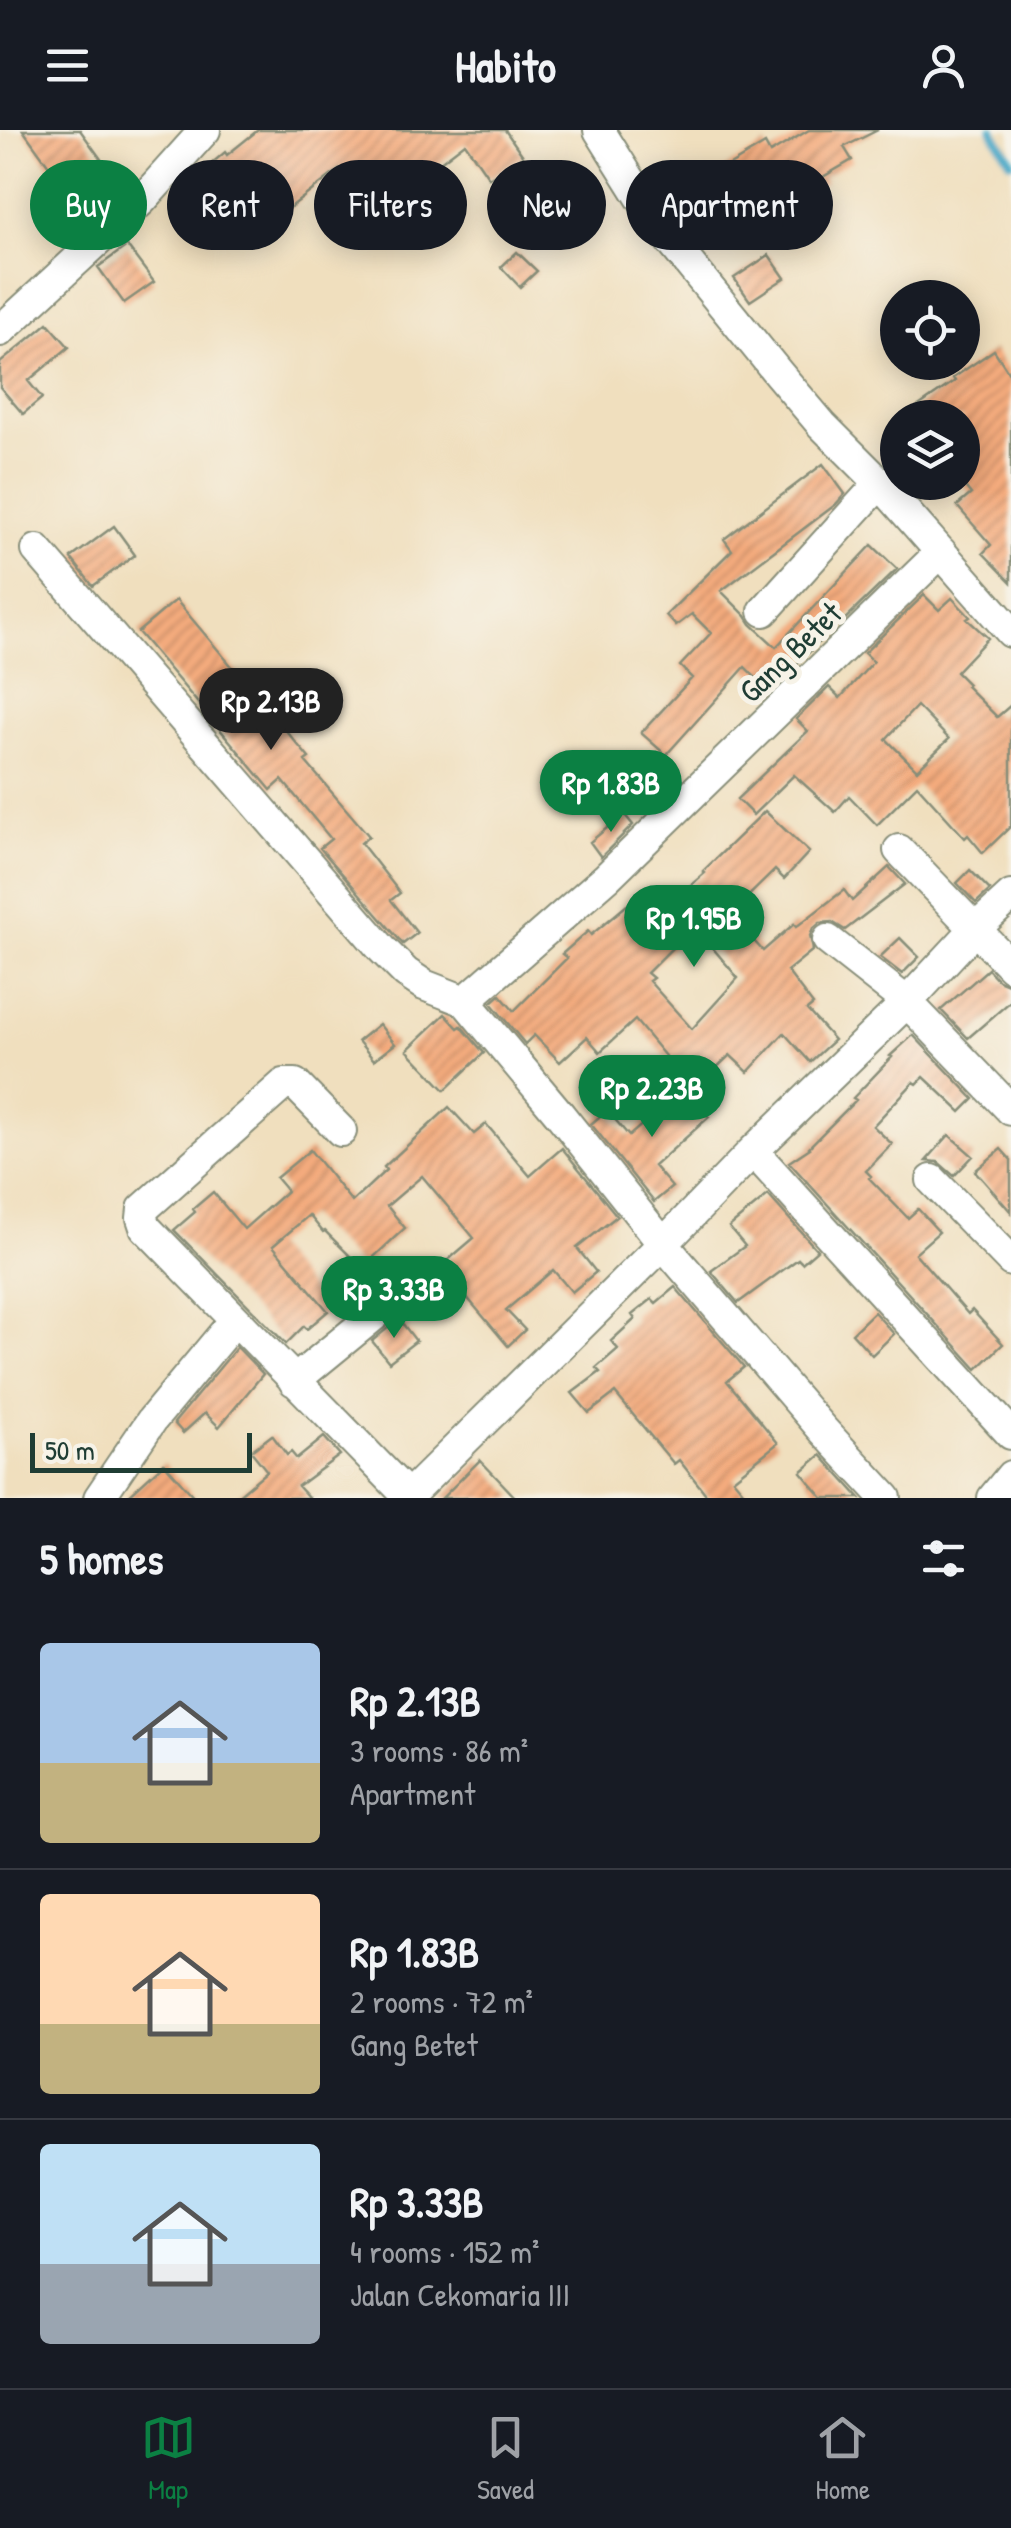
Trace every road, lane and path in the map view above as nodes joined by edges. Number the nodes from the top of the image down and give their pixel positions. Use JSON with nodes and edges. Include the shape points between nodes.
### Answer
{"nodes":[{"id":1,"x":205,"y":130,"type":"edge"},
{"id":2,"x":598,"y":130,"type":"edge"},
{"id":3,"x":0,"y":331,"type":"edge"},
{"id":4,"x":880,"y":483,"type":"joint"},
{"id":5,"x":895,"y":500,"type":"edge"},
{"id":6,"x":37,"y":550,"type":"dead end"},
{"id":7,"x":942,"y":552,"type":"junction"},
{"id":8,"x":764,"y":611,"type":"dead end"},
{"id":9,"x":1011,"y":632,"type":"edge"},
{"id":10,"x":899,"y":850,"type":"dead end"},
{"id":11,"x":1011,"y":896,"type":"edge"},
{"id":12,"x":975,"y":930,"type":"junction"},
{"id":13,"x":828,"y":940,"type":"dead end"},
{"id":14,"x":1011,"y":966,"type":"edge"},
{"id":15,"x":465,"y":1001,"type":"junction"},
{"id":16,"x":906,"y":1002,"type":"junction"},
{"id":17,"x":1011,"y":1110,"type":"edge"},
{"id":18,"x":342,"y":1131,"type":"dead end"},
{"id":19,"x":753,"y":1152,"type":"junction"},
{"id":20,"x":932,"y":1180,"type":"dead end"},
{"id":21,"x":664,"y":1244,"type":"junction"},
{"id":22,"x":1011,"y":1261,"type":"edge"},
{"id":23,"x":393,"y":1300,"type":"dead end"},
{"id":24,"x":236,"y":1320,"type":"junction"},
{"id":25,"x":294,"y":1381,"type":"junction"},
{"id":26,"x":1011,"y":1434,"type":"edge"},
{"id":27,"x":1011,"y":1476,"type":"edge"},
{"id":28,"x":407,"y":1497,"type":"edge"},
{"id":29,"x":99,"y":1498,"type":"edge"},
{"id":30,"x":886,"y":1498,"type":"edge"},
{"id":31,"x":993,"y":1498,"type":"edge"}],
"edges":[{"from":1,"to":3,"type":"street","via":[[142,200]]},
{"from":2,"to":4,"type":"street","via":[[661,229],[832,435]]},
{"from":4,"to":8,"type":"street"},
{"from":5,"to":7,"type":"street"},
{"from":6,"to":15,"type":"street","via":[[406,974]]},
{"from":7,"to":9,"type":"street"},
{"from":7,"to":15,"type":"street","name":"Gang Betet","via":[[607,877]]},
{"from":10,"to":12,"type":"street"},
{"from":11,"to":12,"type":"street"},
{"from":12,"to":14,"type":"street"},
{"from":12,"to":16,"type":"street"},
{"from":13,"to":16,"type":"street"},
{"from":15,"to":21,"type":"street"},
{"from":16,"to":17,"type":"street"},
{"from":16,"to":19,"type":"street"},
{"from":18,"to":24,"type":"street","via":[[294,1084],[284,1084],[143,1209],[145,1227]]},
{"from":19,"to":21,"type":"street"},
{"from":19,"to":26,"type":"street"},
{"from":20,"to":22,"type":"street"},
{"from":21,"to":28,"type":"street"},
{"from":21,"to":30,"type":"street"},
{"from":23,"to":25,"type":"street"},
{"from":24,"to":25,"type":"street"},
{"from":24,"to":29,"type":"street","via":[[152,1420]]},
{"from":25,"to":28,"type":"street"},
{"from":27,"to":31,"type":"street"}]}
